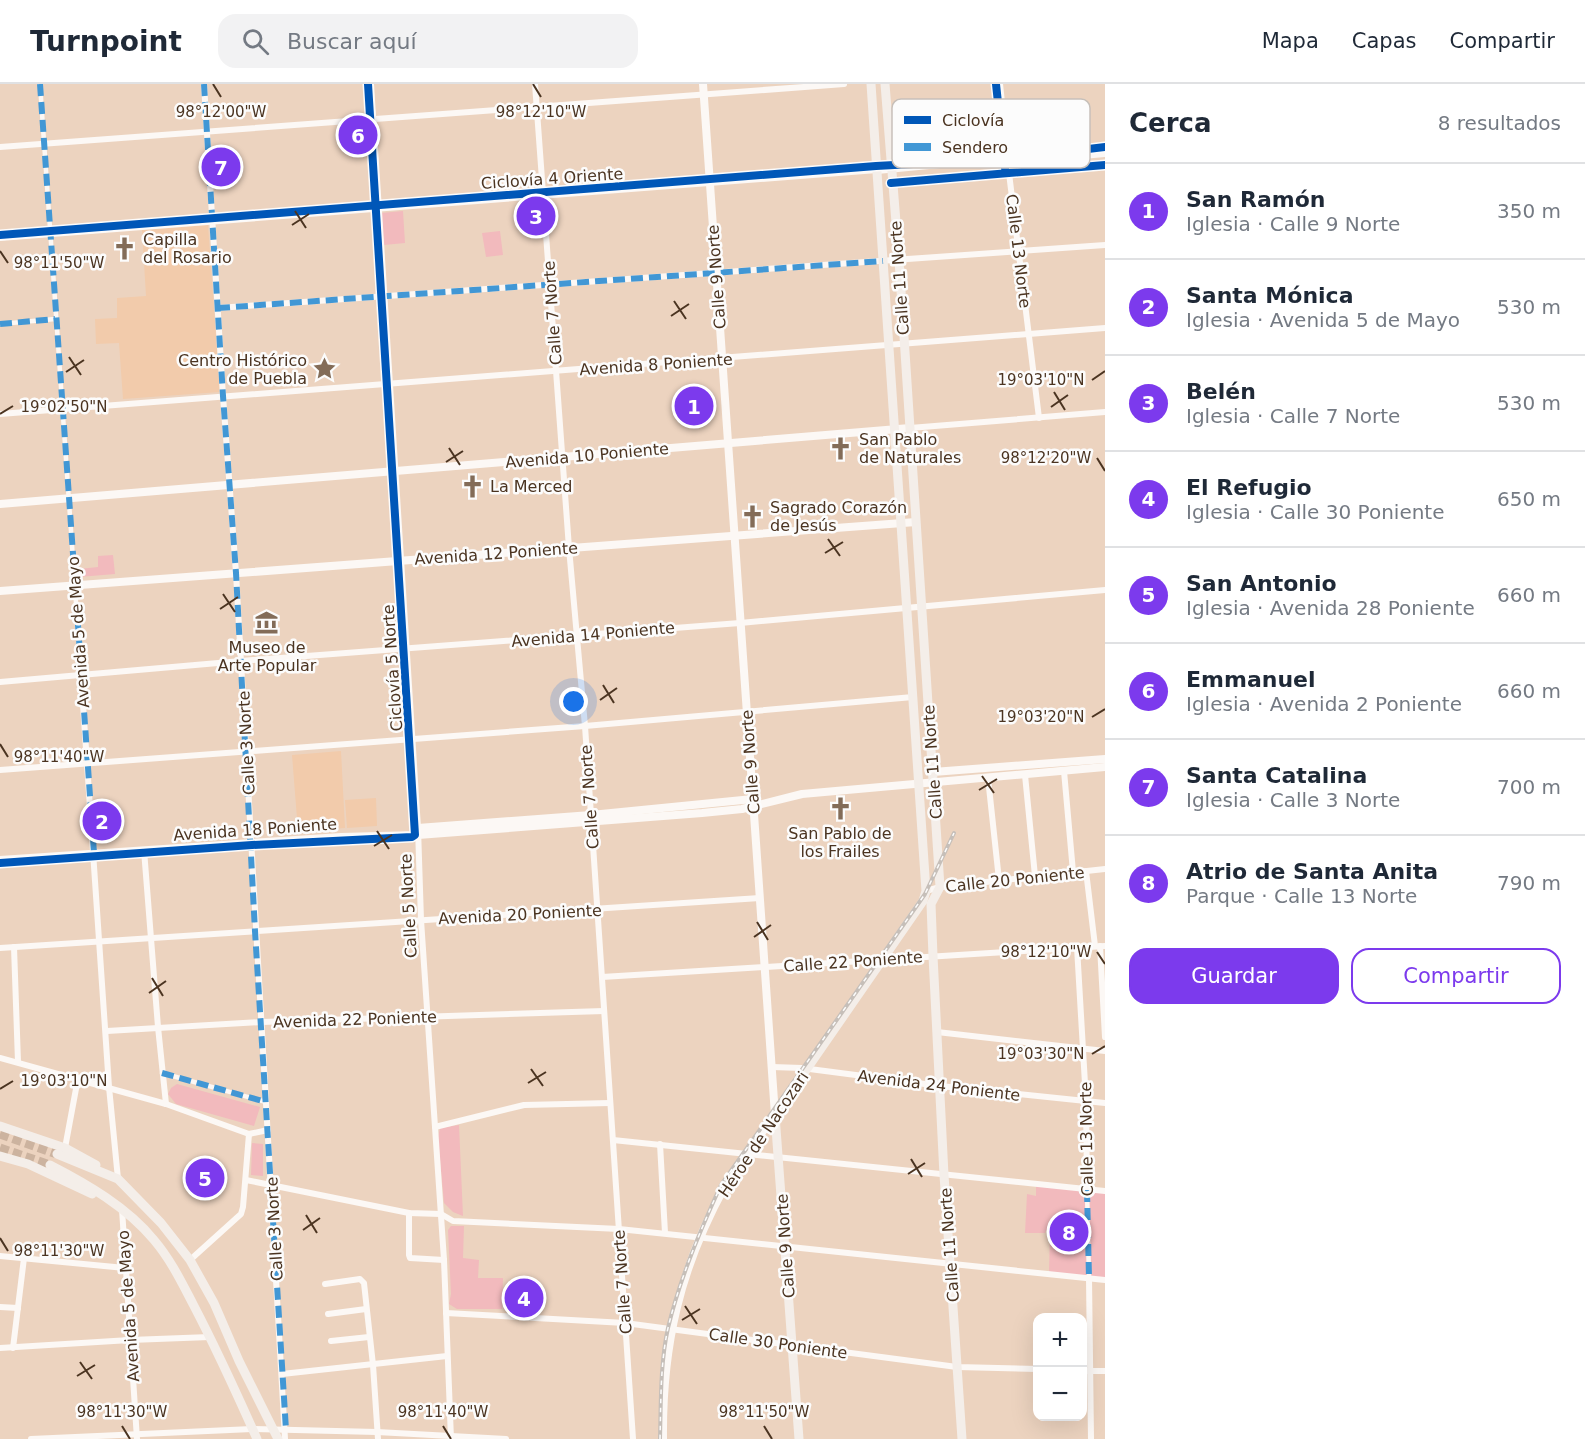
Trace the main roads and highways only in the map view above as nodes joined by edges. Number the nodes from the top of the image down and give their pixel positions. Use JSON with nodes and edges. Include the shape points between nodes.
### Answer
{"nodes":[{"id":1,"x":871,"y":84,"type":"edge"},
{"id":2,"x":885,"y":84,"type":"edge"},
{"id":3,"x":999,"y":84,"type":"edge"},
{"id":4,"x":1001,"y":99,"type":"edge"},
{"id":5,"x":1105,"y":153,"type":"edge"},
{"id":6,"x":1090,"y":154,"type":"edge"},
{"id":7,"x":1105,"y":165,"type":"edge"},
{"id":8,"x":1090,"y":166,"type":"edge"},
{"id":9,"x":900,"y":168,"type":"edge"},
{"id":10,"x":932,"y":168,"type":"edge"},
{"id":11,"x":1009,"y":168,"type":"edge"},
{"id":12,"x":1069,"y":168,"type":"edge"},
{"id":13,"x":890,"y":169,"type":"junction"},
{"id":14,"x":877,"y":170,"type":"junction"},
{"id":15,"x":1009,"y":173,"type":"junction"},
{"id":16,"x":924,"y":181,"type":"junction"},
{"id":17,"x":891,"y":183,"type":"junction"},
{"id":18,"x":910,"y":428,"type":"junction"},
{"id":19,"x":894,"y":429,"type":"junction"},
{"id":20,"x":0,"y":504,"type":"edge"},
{"id":21,"x":916,"y":522,"type":"junction"},
{"id":22,"x":901,"y":523,"type":"junction"},
{"id":23,"x":0,"y":591,"type":"edge"},
{"id":24,"x":926,"y":891,"type":"joint"},
{"id":25,"x":776,"y":1115,"type":"joint"},
{"id":26,"x":0,"y":1126,"type":"edge"},
{"id":27,"x":0,"y":1156,"type":"edge"},
{"id":28,"x":50,"y":1165,"type":"tunnel mouth"},
{"id":29,"x":122,"y":1209,"type":"junction"},
{"id":30,"x":257,"y":1439,"type":"edge"},
{"id":31,"x":278,"y":1439,"type":"edge"},
{"id":32,"x":800,"y":1439,"type":"edge"},
{"id":33,"x":962,"y":1439,"type":"edge"}],
"edges":[{"from":1,"to":14,"type":"main road","name":"Calle 11 Norte"},
{"from":2,"to":13,"type":"main road","name":"Calle 11 Norte"},
{"from":3,"to":4,"type":"main road","name":"Calle 13 Norte"},
{"from":5,"to":6,"type":"main road"},
{"from":7,"to":8,"type":"main road"},
{"from":9,"to":13,"type":"main road"},
{"from":10,"to":16,"type":"main road","via":[[926,171]]},
{"from":11,"to":15,"type":"main road","name":"Calle 13 Norte"},
{"from":12,"to":15,"type":"main road"},
{"from":13,"to":14,"type":"main road"},
{"from":13,"to":17,"type":"main road","name":"Calle 11 Norte"},
{"from":14,"to":19,"type":"main road","name":"Calle 11 Norte"},
{"from":15,"to":16,"type":"main road"},
{"from":16,"to":17,"type":"main road"},
{"from":17,"to":18,"type":"main road","name":"Calle 11 Norte"},
{"from":18,"to":19,"type":"main road","name":"Avenida 10 Poniente"},
{"from":18,"to":21,"type":"main road","name":"Calle 11 Norte"},
{"from":19,"to":20,"type":"main road","name":"Avenida 10 Poniente"},
{"from":19,"to":22,"type":"main road","name":"Calle 11 Norte"},
{"from":21,"to":22,"type":"main road","name":"Avenida 12 Poniente"},
{"from":21,"to":33,"type":"main road","name":"Calle 11 Norte","via":[[940,887],[931,904],[933,956]]},
{"from":22,"to":23,"type":"main road","name":"Avenida 12 Poniente"},
{"from":22,"to":24,"type":"main road","name":"Calle 11 Norte"},
{"from":24,"to":25,"type":"main road","name":"Héroe de Nacozari","via":[[923,901]]},
{"from":25,"to":32,"type":"main road","name":"Calle 9 Norte"},
{"from":26,"to":31,"type":"main road","via":[[118,1179],[161,1223],[190,1260],[214,1303]]},
{"from":27,"to":29,"type":"main road","via":[[28,1164]]},
{"from":28,"to":29,"type":"main road"},
{"from":29,"to":30,"type":"main road","via":[[153,1238],[173,1267]]}]}
